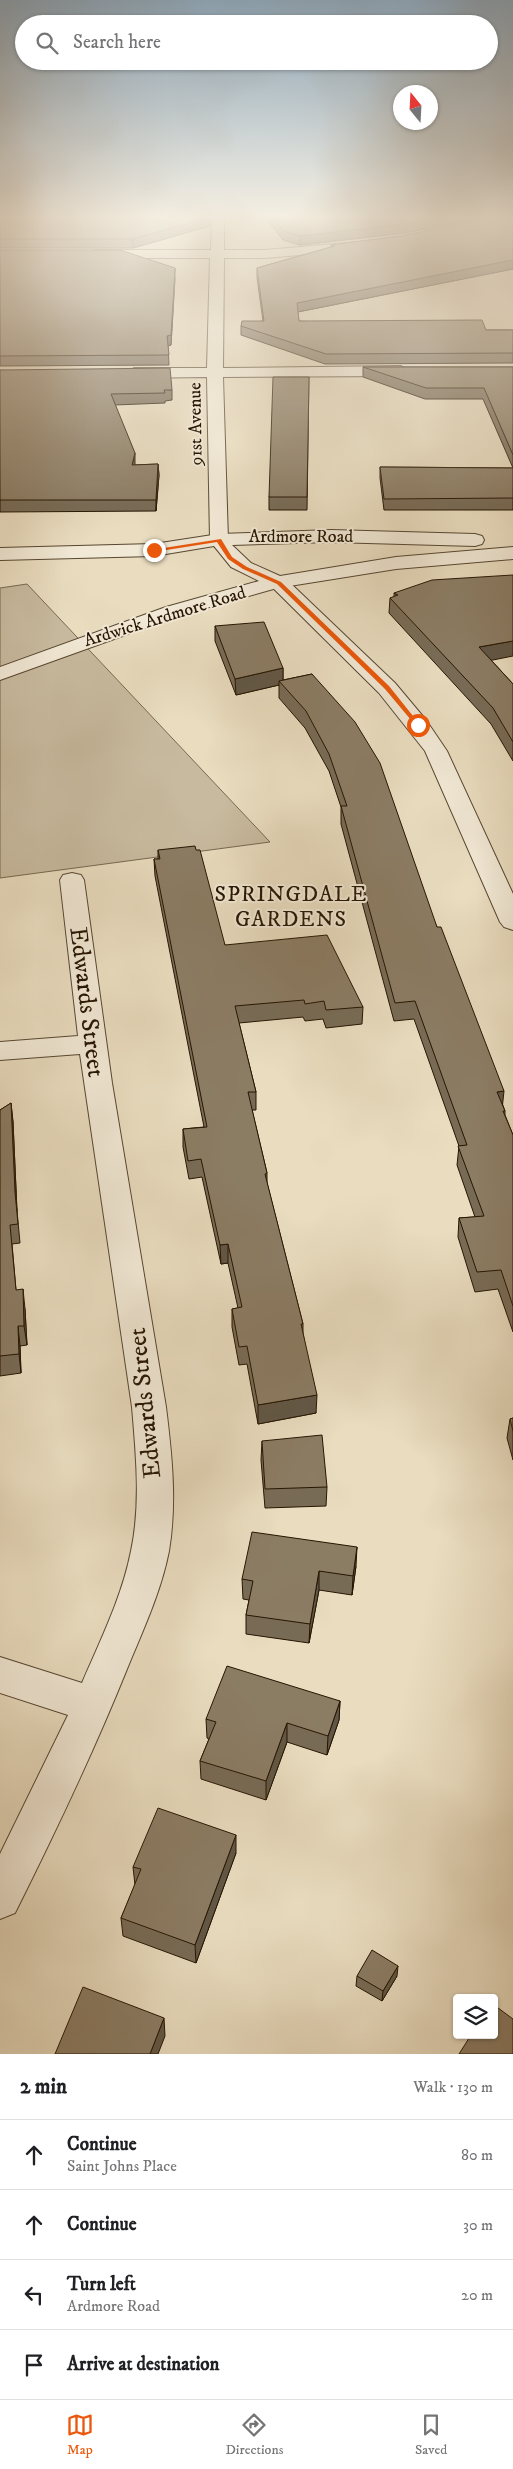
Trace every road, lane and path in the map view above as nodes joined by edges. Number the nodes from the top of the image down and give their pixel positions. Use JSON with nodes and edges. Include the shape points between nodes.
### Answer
{"nodes":[{"id":1,"x":216,"y":314,"type":"edge"},
{"id":2,"x":414,"y":371,"type":"edge"},
{"id":3,"x":117,"y":373,"type":"edge"},
{"id":4,"x":215,"y":373,"type":"junction"},
{"id":5,"x":219,"y":540,"type":"junction"},
{"id":6,"x":513,"y":543,"type":"edge"},
{"id":7,"x":513,"y":553,"type":"edge"},
{"id":8,"x":0,"y":554,"type":"edge"},
{"id":9,"x":279,"y":583,"type":"junction"},
{"id":10,"x":0,"y":674,"type":"edge"},
{"id":11,"x":72,"y":880,"type":"dead end"},
{"id":12,"x":513,"y":922,"type":"edge"},
{"id":13,"x":92,"y":1044,"type":"junction"},
{"id":14,"x":0,"y":1051,"type":"edge"},
{"id":15,"x":0,"y":1675,"type":"edge"},
{"id":16,"x":93,"y":1705,"type":"junction"},
{"id":17,"x":0,"y":1898,"type":"edge"}],
"edges":[{"from":1,"to":4,"type":"street","name":"91st Avenue"},
{"from":2,"to":4,"type":"street"},
{"from":3,"to":4,"type":"street"},
{"from":4,"to":5,"type":"street","name":"91st Avenue"},
{"from":5,"to":6,"type":"street","name":"Ardmore Road","via":[[331,536]]},
{"from":5,"to":8,"type":"street","name":"Ardmore Road","via":[[154,550]]},
{"from":5,"to":9,"type":"street","via":[[230,558]]},
{"from":7,"to":9,"type":"street","name":"Ardwick Ardmore Road","via":[[386,564]]},
{"from":9,"to":10,"type":"street","name":"Ardwick Ardmore Road","via":[[166,614]]},
{"from":9,"to":12,"type":"street","via":[[387,688],[423,731],[436,751]]},
{"from":11,"to":13,"type":"street","name":"Edwards Street"},
{"from":13,"to":14,"type":"street"},
{"from":13,"to":16,"type":"street","name":"Edwards Street","via":[[154,1452],[150,1551],[135,1602]]},
{"from":15,"to":16,"type":"street"},
{"from":16,"to":17,"type":"street","name":"Edwards Street"}]}
